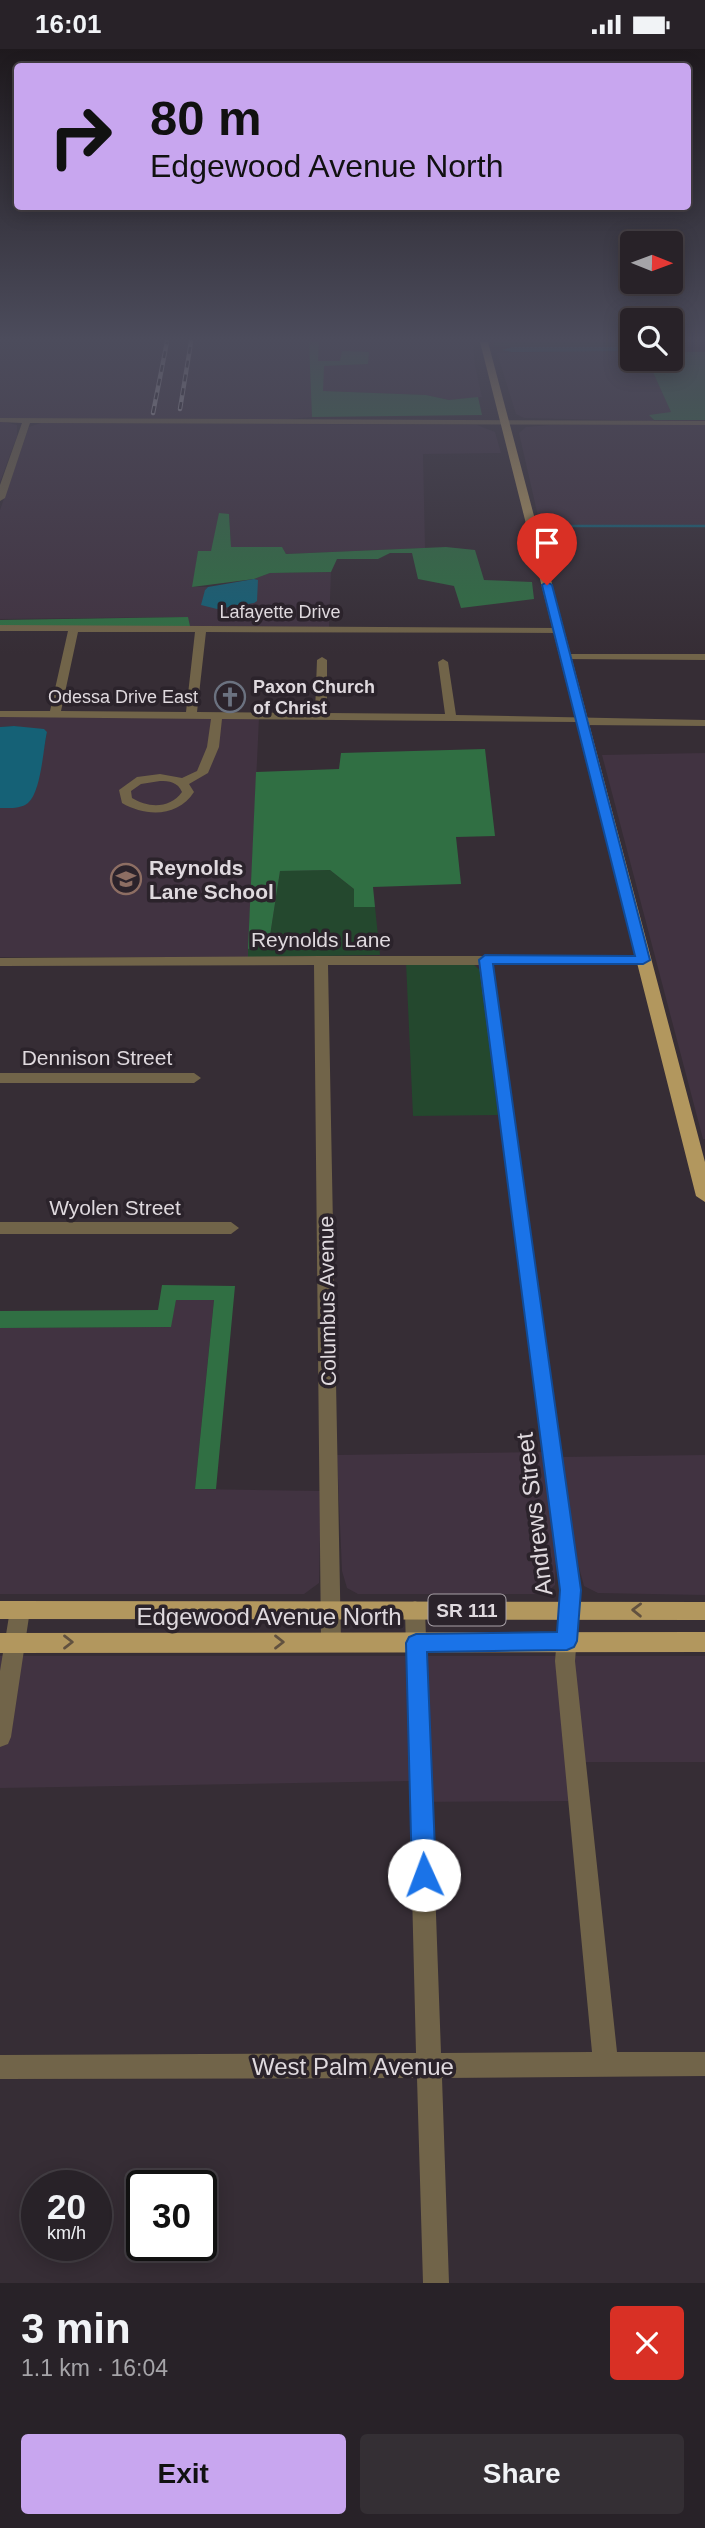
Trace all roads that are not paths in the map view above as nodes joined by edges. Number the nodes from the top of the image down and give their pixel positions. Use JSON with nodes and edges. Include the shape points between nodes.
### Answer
{"nodes":[{"id":1,"x":18,"y":446,"type":"edge"},
{"id":2,"x":509,"y":446,"type":"edge"},
{"id":3,"x":0,"y":498,"type":"edge"},
{"id":4,"x":0,"y":628,"type":"edge"},
{"id":5,"x":74,"y":628,"type":"junction"},
{"id":6,"x":201,"y":629,"type":"junction"},
{"id":7,"x":559,"y":631,"type":"junction"},
{"id":8,"x":566,"y":657,"type":"junction"},
{"id":9,"x":705,"y":657,"type":"edge"},
{"id":10,"x":322,"y":660,"type":"dead end"},
{"id":11,"x":443,"y":662,"type":"dead end"},
{"id":12,"x":0,"y":714,"type":"edge"},
{"id":13,"x":55,"y":715,"type":"junction"},
{"id":14,"x":191,"y":715,"type":"junction"},
{"id":15,"x":217,"y":716,"type":"junction"},
{"id":16,"x":321,"y":716,"type":"junction"},
{"id":17,"x":451,"y":717,"type":"junction"},
{"id":18,"x":583,"y":720,"type":"junction"},
{"id":19,"x":705,"y":723,"type":"edge"},
{"id":20,"x":183,"y":783,"type":"junction"},
{"id":21,"x":321,"y":960,"type":"junction"},
{"id":22,"x":485,"y":960,"type":"junction"},
{"id":23,"x":643,"y":960,"type":"junction"},
{"id":24,"x":0,"y":962,"type":"edge"},
{"id":25,"x":0,"y":1078,"type":"edge"},
{"id":26,"x":194,"y":1078,"type":"dead end"},
{"id":27,"x":705,"y":1196,"type":"edge"},
{"id":28,"x":0,"y":1228,"type":"edge"},
{"id":29,"x":230,"y":1228,"type":"dead end"},
{"id":30,"x":569,"y":1609,"type":"junction"},
{"id":31,"x":10,"y":1610,"type":"edge"},
{"id":32,"x":331,"y":1610,"type":"junction"},
{"id":33,"x":415,"y":1610,"type":"junction"},
{"id":34,"x":705,"y":1611,"type":"edge"},
{"id":35,"x":567,"y":1641,"type":"junction"},
{"id":36,"x":705,"y":1642,"type":"edge"},
{"id":37,"x":7,"y":1643,"type":"edge"},
{"id":38,"x":331,"y":1643,"type":"junction"},
{"id":39,"x":416,"y":1643,"type":"junction"},
{"id":40,"x":0,"y":1737,"type":"edge"},
{"id":41,"x":705,"y":2064,"type":"edge"},
{"id":42,"x":430,"y":2065,"type":"junction"},
{"id":43,"x":606,"y":2065,"type":"junction"},
{"id":44,"x":0,"y":2067,"type":"edge"},
{"id":45,"x":436,"y":2283,"type":"edge"}],
"edges":[{"from":1,"to":3,"type":"street"},
{"from":2,"to":7,"type":"main road"},
{"from":4,"to":5,"type":"street","name":"Lafayette Drive"},
{"from":5,"to":6,"type":"street","name":"Lafayette Drive"},
{"from":5,"to":13,"type":"street"},
{"from":6,"to":7,"type":"street","name":"Lafayette Drive"},
{"from":6,"to":14,"type":"street"},
{"from":7,"to":8,"type":"main road"},
{"from":8,"to":9,"type":"street"},
{"from":8,"to":18,"type":"main road"},
{"from":10,"to":16,"type":"street"},
{"from":11,"to":17,"type":"street"},
{"from":12,"to":13,"type":"street","name":"Odessa Drive East"},
{"from":13,"to":14,"type":"street","name":"Odessa Drive East"},
{"from":14,"to":15,"type":"street","name":"Odessa Drive East"},
{"from":15,"to":16,"type":"street","name":"Odessa Drive East"},
{"from":15,"to":20,"type":"street","via":[[213,747],[202,773]]},
{"from":16,"to":17,"type":"street","name":"Odessa Drive East"},
{"from":17,"to":18,"type":"street","name":"Odessa Drive East"},
{"from":18,"to":19,"type":"street","name":"Odessa Drive East"},
{"from":18,"to":23,"type":"main road"},
{"from":20,"to":20,"type":"street","via":[[165,777],[145,778],[130,785],[124,795],[140,807],[172,806],[186,797]]},
{"from":21,"to":22,"type":"street","name":"Reynolds Lane"},
{"from":21,"to":24,"type":"street","name":"Reynolds Lane"},
{"from":21,"to":32,"type":"street","name":"Columbus Avenue"},
{"from":22,"to":23,"type":"street","name":"Reynolds Lane"},
{"from":22,"to":30,"type":"street","name":"Andrews Street"},
{"from":23,"to":27,"type":"main road"},
{"from":25,"to":26,"type":"street","name":"Dennison Street"},
{"from":28,"to":29,"type":"street","name":"Wyolen Street"},
{"from":30,"to":33,"type":"main road","name":"Edgewood Avenue North","number":"SR 111"},
{"from":34,"to":30,"type":"main road","name":"Edgewood Avenue North","number":"SR 111","one_way":true},
{"from":30,"to":35,"type":"street","name":"Andrews Street"},
{"from":31,"to":32,"type":"main road","name":"Edgewood Avenue North","number":"SR 111"},
{"from":31,"to":37,"type":"street"},
{"from":32,"to":33,"type":"main road","name":"Edgewood Avenue North","number":"SR 111"},
{"from":32,"to":38,"type":"street","name":"Columbus Avenue"},
{"from":33,"to":39,"type":"street"},
{"from":35,"to":36,"type":"main road","name":"Edgewood Avenue North","number":"SR 111"},
{"from":35,"to":39,"type":"main road","name":"Edgewood Avenue North","number":"SR 111"},
{"from":35,"to":43,"type":"street","name":"Andrews Street","via":[[565,1661]]},
{"from":37,"to":38,"type":"main road","name":"Edgewood Avenue North","number":"SR 111","one_way":true},
{"from":37,"to":40,"type":"street"},
{"from":38,"to":39,"type":"main road","name":"Edgewood Avenue North","number":"SR 111"},
{"from":39,"to":42,"type":"street"},
{"from":41,"to":43,"type":"street","name":"West Palm Avenue"},
{"from":42,"to":43,"type":"street","name":"West Palm Avenue"},
{"from":42,"to":44,"type":"street","name":"West Palm Avenue"},
{"from":42,"to":45,"type":"street"}]}
